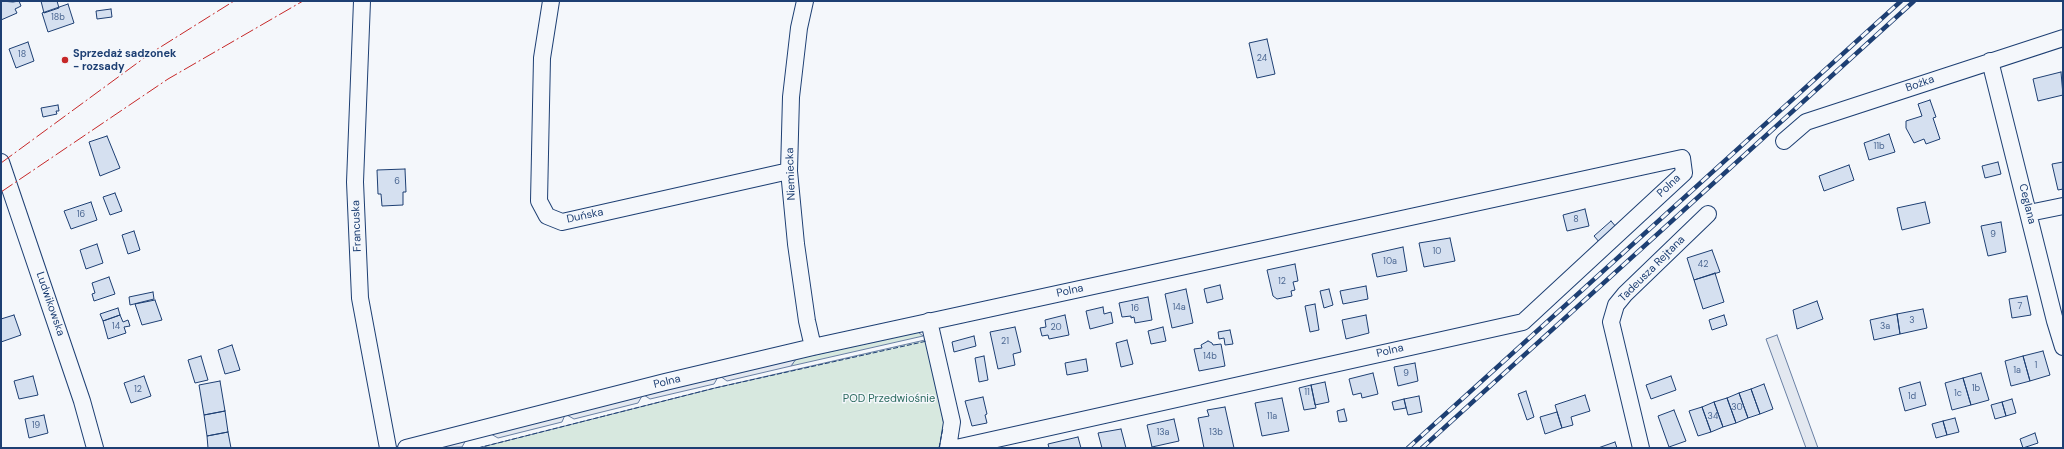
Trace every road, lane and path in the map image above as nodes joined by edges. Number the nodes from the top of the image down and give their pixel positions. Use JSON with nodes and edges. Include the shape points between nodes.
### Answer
{"nodes":[{"id":1,"x":362,"y":1,"type":"edge"},
{"id":2,"x":551,"y":1,"type":"edge"},
{"id":3,"x":805,"y":1,"type":"edge"},
{"id":4,"x":2063,"y":38,"type":"edge"},
{"id":5,"x":1990,"y":61,"type":"junction"},
{"id":6,"x":1784,"y":141,"type":"dead end"},
{"id":7,"x":1,"y":162,"type":"edge"},
{"id":8,"x":789,"y":171,"type":"junction"},
{"id":9,"x":2063,"y":206,"type":"edge"},
{"id":10,"x":2029,"y":213,"type":"junction"},
{"id":11,"x":1708,"y":214,"type":"dead end"},
{"id":12,"x":929,"y":321,"type":"junction"},
{"id":13,"x":813,"y":346,"type":"junction"},
{"id":14,"x":2063,"y":347,"type":"edge"},
{"id":15,"x":95,"y":448,"type":"edge"},
{"id":16,"x":388,"y":448,"type":"edge"},
{"id":17,"x":406,"y":448,"type":"edge"},
{"id":18,"x":948,"y":448,"type":"edge"},
{"id":19,"x":956,"y":448,"type":"edge"},
{"id":20,"x":1641,"y":448,"type":"edge"}],
"edges":[{"from":1,"to":16,"type":"street","name":"Francuska","via":[[355,182],[360,298]]},
{"from":2,"to":8,"type":"street","name":"Duńska","via":[[542,58],[539,201],[547,216],[562,222]]},
{"from":3,"to":8,"type":"street","name":"Niemiecka","via":[[799,28],[791,97]]},
{"from":4,"to":5,"type":"street","name":"Bożka"},
{"from":5,"to":6,"type":"street","name":"Bożka","via":[[1806,122]]},
{"from":5,"to":10,"type":"street","name":"Ceglana"},
{"from":7,"to":15,"type":"street","name":"Ludwikowska","via":[[80,394]]},
{"from":8,"to":13,"type":"street","name":"Niemiecka","via":[[796,244]]},
{"from":9,"to":10,"type":"street"},
{"from":10,"to":14,"type":"street","name":"Ceglana"},
{"from":11,"to":20,"type":"street","name":"Tadeusza Rejtana","via":[[1625,294],[1616,305],[1611,322]]},
{"from":12,"to":13,"type":"street","name":"Polna"},
{"from":12,"to":18,"type":"street","via":[[952,422]]},
{"from":12,"to":19,"type":"street","name":"Polna","via":[[1682,158],[1684,173],[1523,322]]},
{"from":13,"to":17,"type":"street","name":"Polna"}]}
